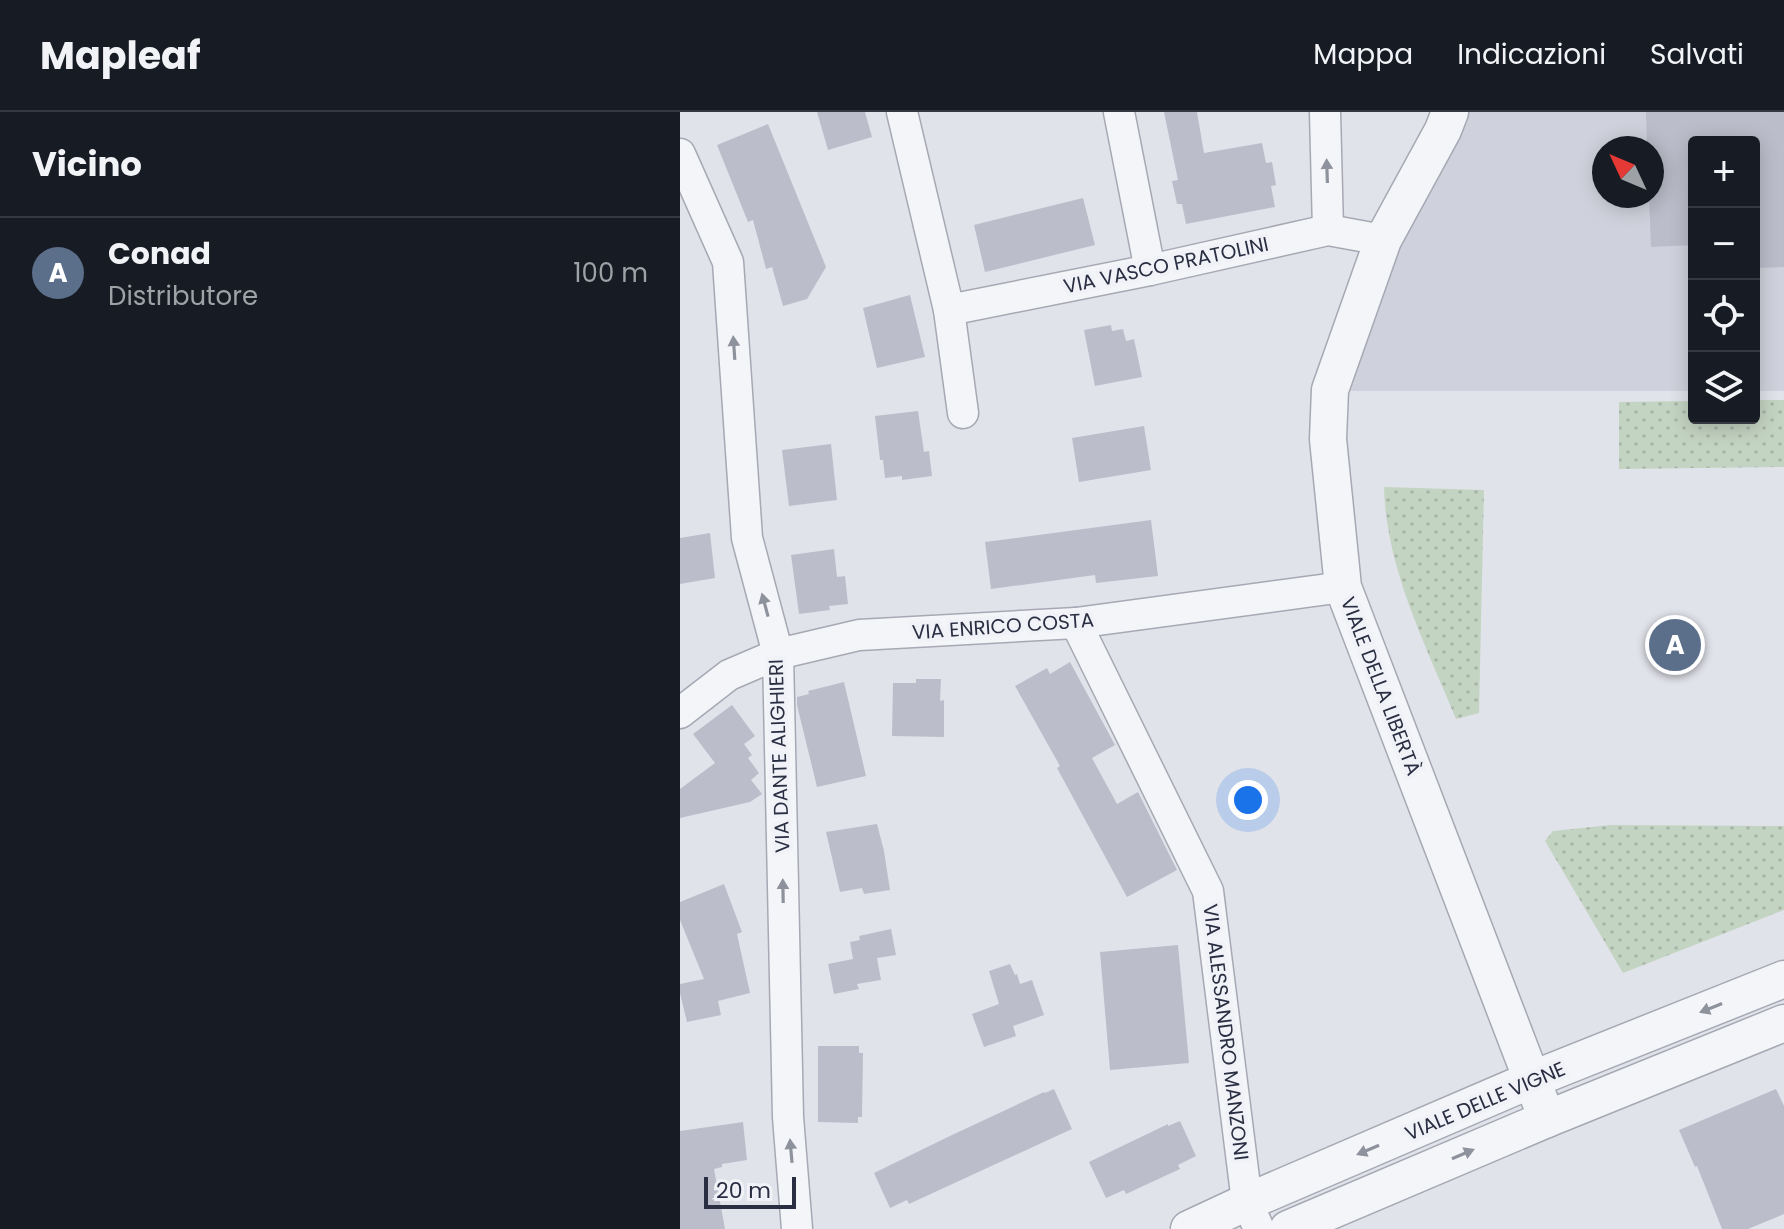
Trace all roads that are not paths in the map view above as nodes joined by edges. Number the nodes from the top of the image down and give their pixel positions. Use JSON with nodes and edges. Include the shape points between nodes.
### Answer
{"nodes":[{"id":1,"x":902,"y":112,"type":"edge"},
{"id":2,"x":1119,"y":112,"type":"edge"},
{"id":3,"x":1325,"y":112,"type":"edge"},
{"id":4,"x":1450,"y":112,"type":"edge"},
{"id":5,"x":680,"y":154,"type":"edge"},
{"id":6,"x":1328,"y":230,"type":"junction"},
{"id":7,"x":1383,"y":240,"type":"junction"},
{"id":8,"x":1150,"y":270,"type":"junction"},
{"id":9,"x":949,"y":310,"type":"junction"},
{"id":10,"x":963,"y":413,"type":"dead end"},
{"id":11,"x":1343,"y":587,"type":"junction"},
{"id":12,"x":1076,"y":623,"type":"junction"},
{"id":13,"x":778,"y":654,"type":"junction"},
{"id":14,"x":680,"y":713,"type":"edge"},
{"id":15,"x":1784,"y":979,"type":"edge"},
{"id":16,"x":1783,"y":1025,"type":"edge"},
{"id":17,"x":1531,"y":1080,"type":"junction"},
{"id":18,"x":1547,"y":1119,"type":"junction"},
{"id":19,"x":1253,"y":1215,"type":"edge"},
{"id":20,"x":1197,"y":1227,"type":"edge"},
{"id":21,"x":797,"y":1229,"type":"edge"},
{"id":22,"x":1288,"y":1229,"type":"edge"}],
"edges":[{"from":1,"to":9,"type":"street"},
{"from":2,"to":8,"type":"street"},
{"from":6,"to":3,"type":"street","one_way":true},
{"from":4,"to":7,"type":"street","name":"VIALE DELLA LIBERTÀ"},
{"from":13,"to":5,"type":"street","name":"VIA DANTE ALIGHIERI","one_way":true,"via":[[747,538],[728,262]]},
{"from":6,"to":7,"type":"street","name":"VIA VASCO PRATOLINI"},
{"from":6,"to":8,"type":"street","name":"VIA VASCO PRATOLINI"},
{"from":7,"to":11,"type":"street","name":"VIALE DELLA LIBERTÀ","via":[[1330,390],[1328,439]]},
{"from":8,"to":9,"type":"street","name":"VIA VASCO PRATOLINI"},
{"from":9,"to":10,"type":"street"},
{"from":11,"to":12,"type":"street","name":"VIA ENRICO COSTA"},
{"from":11,"to":17,"type":"street","name":"VIALE DELLA LIBERTÀ"},
{"from":12,"to":13,"type":"street","name":"VIA ENRICO COSTA","via":[[859,635]]},
{"from":12,"to":19,"type":"street","name":"VIA ALESSANDRO MANZONI","via":[[1208,891]]},
{"from":13,"to":14,"type":"street","name":"VIA ENRICO COSTA","via":[[729,675]]},
{"from":21,"to":13,"type":"street","name":"VIA DANTE ALIGHIERI","one_way":true,"via":[[788,1117]]},
{"from":15,"to":17,"type":"street","name":"VIALE DELLE VIGNE","one_way":true},
{"from":16,"to":18,"type":"street","name":"VIALE DELLE VIGNE"},
{"from":17,"to":18,"type":"street","name":"VIALE DELLA LIBERTÀ"},
{"from":17,"to":19,"type":"street","name":"VIALE DELLE VIGNE","one_way":true},
{"from":22,"to":18,"type":"street","name":"VIALE DELLE VIGNE","one_way":true},
{"from":19,"to":20,"type":"street","name":"VIALE DELLE VIGNE"}]}
